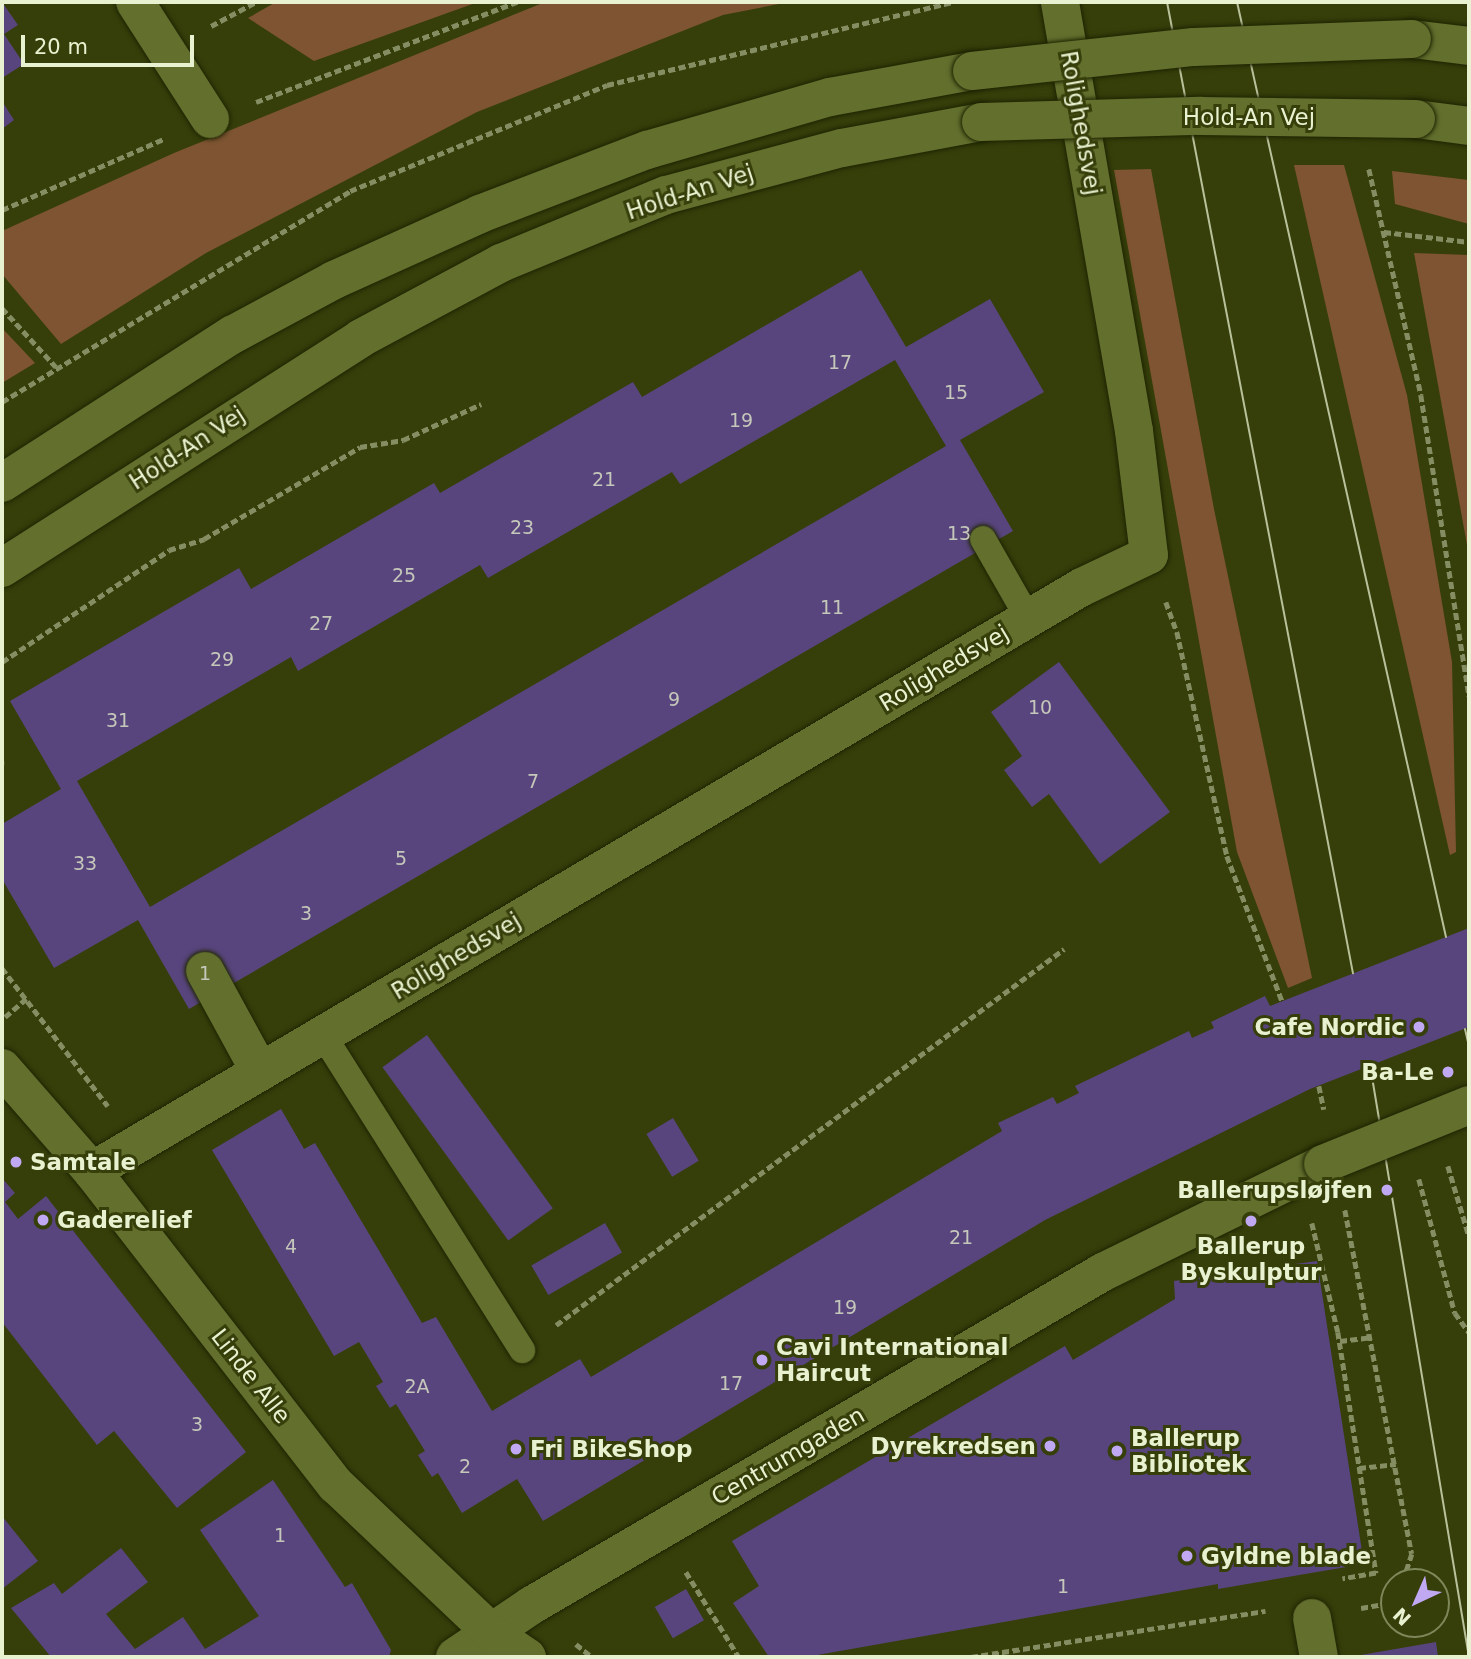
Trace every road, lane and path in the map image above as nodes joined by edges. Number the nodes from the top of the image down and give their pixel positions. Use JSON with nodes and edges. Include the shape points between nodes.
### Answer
{"nodes":[{"id":1,"x":135,"y":2,"type":"edge"},
{"id":2,"x":1060,"y":2,"type":"edge"},
{"id":3,"x":1469,"y":46,"type":"edge"},
{"id":4,"x":210,"y":119,"type":"dead end"},
{"id":5,"x":1469,"y":126,"type":"edge"},
{"id":6,"x":1368,"y":164,"type":"dead end"},
{"id":7,"x":1384,"y":232,"type":"junction"},
{"id":8,"x":1469,"y":242,"type":"edge"},
{"id":9,"x":2,"y":308,"type":"edge"},
{"id":10,"x":2,"y":402,"type":"edge"},
{"id":11,"x":481,"y":404,"type":"dead end"},
{"id":12,"x":2,"y":483,"type":"edge"},
{"id":13,"x":983,"y":539,"type":"dead end"},
{"id":14,"x":1149,"y":555,"type":"junction"},
{"id":15,"x":2,"y":568,"type":"edge"},
{"id":16,"x":1028,"y":618,"type":"junction"},
{"id":17,"x":2,"y":662,"type":"edge"},
{"id":18,"x":1469,"y":696,"type":"edge"},
{"id":19,"x":1064,"y":949,"type":"dead end"},
{"id":20,"x":2,"y":968,"type":"edge"},
{"id":21,"x":205,"y":971,"type":"dead end"},
{"id":22,"x":26,"y":999,"type":"junction"},
{"id":23,"x":1282,"y":1001,"type":"dead end"},
{"id":24,"x":2,"y":1020,"type":"edge"},
{"id":25,"x":323,"y":1035,"type":"junction"},
{"id":26,"x":2,"y":1068,"type":"edge"},
{"id":27,"x":260,"y":1072,"type":"junction"},
{"id":28,"x":1319,"y":1086,"type":"dead end"},
{"id":29,"x":1469,"y":1105,"type":"edge"},
{"id":30,"x":1324,"y":1112,"type":"dead end"},
{"id":31,"x":137,"y":1144,"type":"junction"},
{"id":32,"x":92,"y":1171,"type":"junction"},
{"id":33,"x":1421,"y":1185,"type":"dead end"},
{"id":34,"x":1459,"y":1196,"type":"dead end"},
{"id":35,"x":1344,"y":1205,"type":"dead end"},
{"id":36,"x":1316,"y":1232,"type":"dead end"},
{"id":37,"x":1469,"y":1236,"type":"edge"},
{"id":38,"x":1469,"y":1332,"type":"edge"},
{"id":39,"x":1371,"y":1337,"type":"junction"},
{"id":40,"x":1340,"y":1342,"type":"junction"},
{"id":41,"x":522,"y":1350,"type":"joint"},
{"id":42,"x":1396,"y":1464,"type":"junction"},
{"id":43,"x":1359,"y":1468,"type":"junction"},
{"id":44,"x":661,"y":1529,"type":"junction"},
{"id":45,"x":1408,"y":1568,"type":"edge"},
{"id":46,"x":1336,"y":1580,"type":"dead end"},
{"id":47,"x":532,"y":1605,"type":"junction"},
{"id":48,"x":1312,"y":1618,"type":"joint"},
{"id":49,"x":494,"y":1634,"type":"junction"},
{"id":50,"x":455,"y":1657,"type":"edge"},
{"id":51,"x":527,"y":1657,"type":"edge"},
{"id":52,"x":592,"y":1657,"type":"edge"},
{"id":53,"x":739,"y":1657,"type":"edge"},
{"id":54,"x":971,"y":1657,"type":"edge"},
{"id":55,"x":1319,"y":1657,"type":"edge"}],
"edges":[{"from":1,"to":4,"type":"street"},
{"from":2,"to":14,"type":"street","name":"Rolighedsvej","via":[[1134,431]]},
{"from":3,"to":12,"type":"street","bridge":true,"via":[[1412,39],[1194,47],[972,71],[830,97],[647,150],[480,214],[334,280],[232,335]]},
{"from":5,"to":15,"type":"street","name":"Hold-An Vej","bridge":true,"via":[[1416,120],[1201,116],[981,122],[842,148],[666,195],[501,262],[361,338]]},
{"from":6,"to":7,"type":"path"},
{"from":7,"to":8,"type":"path"},
{"from":7,"to":18,"type":"path","via":[[1421,395]]},
{"from":9,"to":10,"type":"path","via":[[56,367]]},
{"from":11,"to":17,"type":"path","via":[[403,440],[360,447],[204,539],[169,550]]},
{"from":13,"to":16,"type":"lane"},
{"from":14,"to":16,"type":"street","name":"Rolighedsvej"},
{"from":14,"to":23,"type":"path","via":[[1177,632],[1227,856]]},
{"from":16,"to":25,"type":"street","name":"Rolighedsvej"},
{"from":19,"to":41,"type":"path"},
{"from":20,"to":22,"type":"path"},
{"from":21,"to":27,"type":"street"},
{"from":22,"to":24,"type":"path"},
{"from":22,"to":31,"type":"path"},
{"from":25,"to":27,"type":"street","name":"Rolighedsvej"},
{"from":25,"to":41,"type":"lane"},
{"from":26,"to":32,"type":"street","name":"Linde Alle"},
{"from":27,"to":31,"type":"street","name":"Rolighedsvej"},
{"from":28,"to":30,"type":"path"},
{"from":29,"to":44,"type":"street","name":"Centrumgaden","bridge":true,"via":[[1322,1164],[1103,1272]]},
{"from":31,"to":32,"type":"street","name":"Rolighedsvej"},
{"from":32,"to":49,"type":"street","name":"Linde Alle","via":[[336,1485]]},
{"from":33,"to":38,"type":"path","via":[[1455,1313]]},
{"from":34,"to":37,"type":"path"},
{"from":35,"to":39,"type":"path"},
{"from":36,"to":40,"type":"path"},
{"from":39,"to":40,"type":"path"},
{"from":39,"to":42,"type":"path"},
{"from":40,"to":43,"type":"path"},
{"from":42,"to":43,"type":"path"},
{"from":42,"to":45,"type":"path","via":[[1412,1554]]},
{"from":43,"to":46,"type":"path","via":[[1376,1573]]},
{"from":44,"to":47,"type":"street","name":"Centrumgaden"},
{"from":44,"to":53,"type":"path"},
{"from":47,"to":49,"type":"street","name":"Centrumgaden"},
{"from":47,"to":52,"type":"path"},
{"from":48,"to":54,"type":"path","via":[[1292,1606]]},
{"from":48,"to":55,"type":"street"},
{"from":49,"to":50,"type":"street","name":"Centrumgaden"},
{"from":49,"to":51,"type":"street","name":"Linde Alle"}]}
